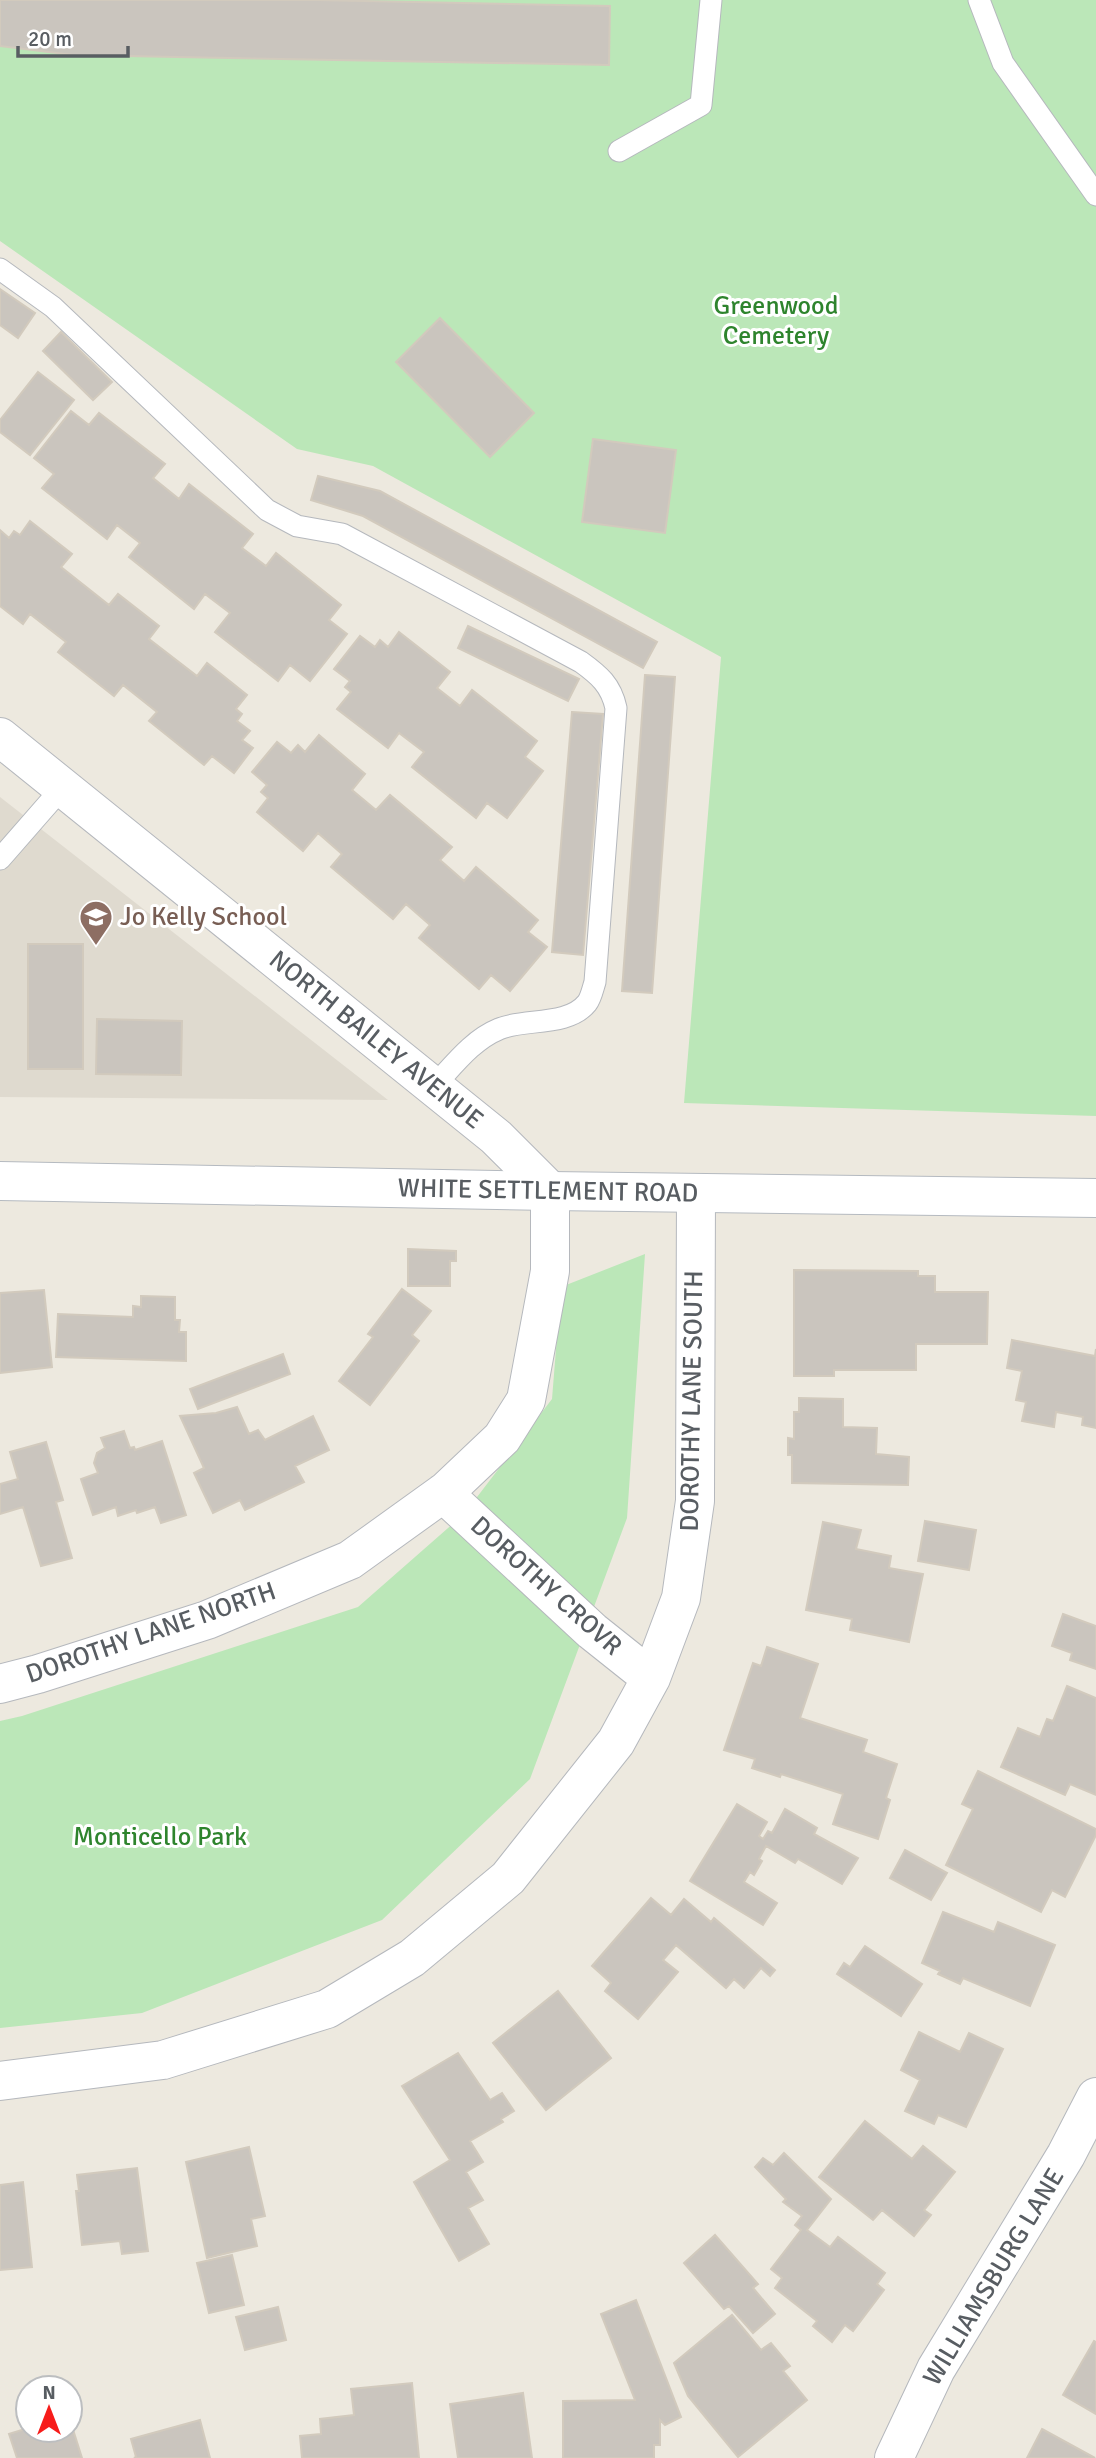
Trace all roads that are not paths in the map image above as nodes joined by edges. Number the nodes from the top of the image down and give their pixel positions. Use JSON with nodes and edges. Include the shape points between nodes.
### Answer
{"nodes":[{"id":1,"x":711,"y":0,"type":"edge"},
{"id":2,"x":979,"y":0,"type":"edge"},
{"id":3,"x":619,"y":151,"type":"dead end"},
{"id":4,"x":1096,"y":195,"type":"edge"},
{"id":5,"x":0,"y":270,"type":"edge"},
{"id":6,"x":0,"y":737,"type":"edge"},
{"id":7,"x":62,"y":788,"type":"junction"},
{"id":8,"x":0,"y":859,"type":"edge"},
{"id":9,"x":433,"y":1087,"type":"junction"},
{"id":10,"x":0,"y":1181,"type":"edge"},
{"id":11,"x":550,"y":1191,"type":"junction"},
{"id":12,"x":696,"y":1193,"type":"junction"},
{"id":13,"x":1096,"y":1198,"type":"edge"},
{"id":14,"x":443,"y":1493,"type":"junction"},
{"id":15,"x":651,"y":1678,"type":"junction"},
{"id":16,"x":0,"y":1684,"type":"edge"},
{"id":17,"x":0,"y":2081,"type":"edge"},
{"id":18,"x":1096,"y":2097,"type":"edge"},
{"id":19,"x":894,"y":2458,"type":"edge"}],
"edges":[{"from":1,"to":3,"type":"lane","via":[[701,105]]},
{"from":2,"to":4,"type":"lane","via":[[1003,63]]},
{"from":5,"to":9,"type":"lane","via":[[52,307],[267,510],[297,526],[342,534],[581,662],[612,692],[616,708],[595,982],[587,1003],[570,1014],[500,1028],[475,1043]]},
{"from":6,"to":7,"type":"street","name":"NORTH BAILEY AVENUE"},
{"from":7,"to":8,"type":"lane"},
{"from":7,"to":9,"type":"street","name":"NORTH BAILEY AVENUE"},
{"from":9,"to":11,"type":"street","name":"NORTH BAILEY AVENUE","via":[[496,1138]]},
{"from":10,"to":11,"type":"street","name":"WHITE SETTLEMENT ROAD"},
{"from":11,"to":12,"type":"street","name":"WHITE SETTLEMENT ROAD"},
{"from":11,"to":14,"type":"street","name":"DOROTHY LANE NORTH","via":[[550,1272],[526,1400],[502,1438]]},
{"from":12,"to":13,"type":"street","name":"WHITE SETTLEMENT ROAD"},
{"from":12,"to":15,"type":"street","name":"DOROTHY LANE SOUTH","via":[[695,1501],[681,1598]]},
{"from":14,"to":15,"type":"street","name":"DOROTHY CROVR","via":[[592,1631]]},
{"from":14,"to":16,"type":"street","name":"DOROTHY LANE NORTH","via":[[350,1560],[207,1620]]},
{"from":15,"to":17,"type":"street","name":"DOROTHY LANE SOUTH","via":[[616,1742],[508,1878],[412,1958],[327,2008],[163,2060]]},
{"from":18,"to":19,"type":"street","name":"WILLIAMSBURG LANE","via":[[1066,2155],[936,2368]]}]}
